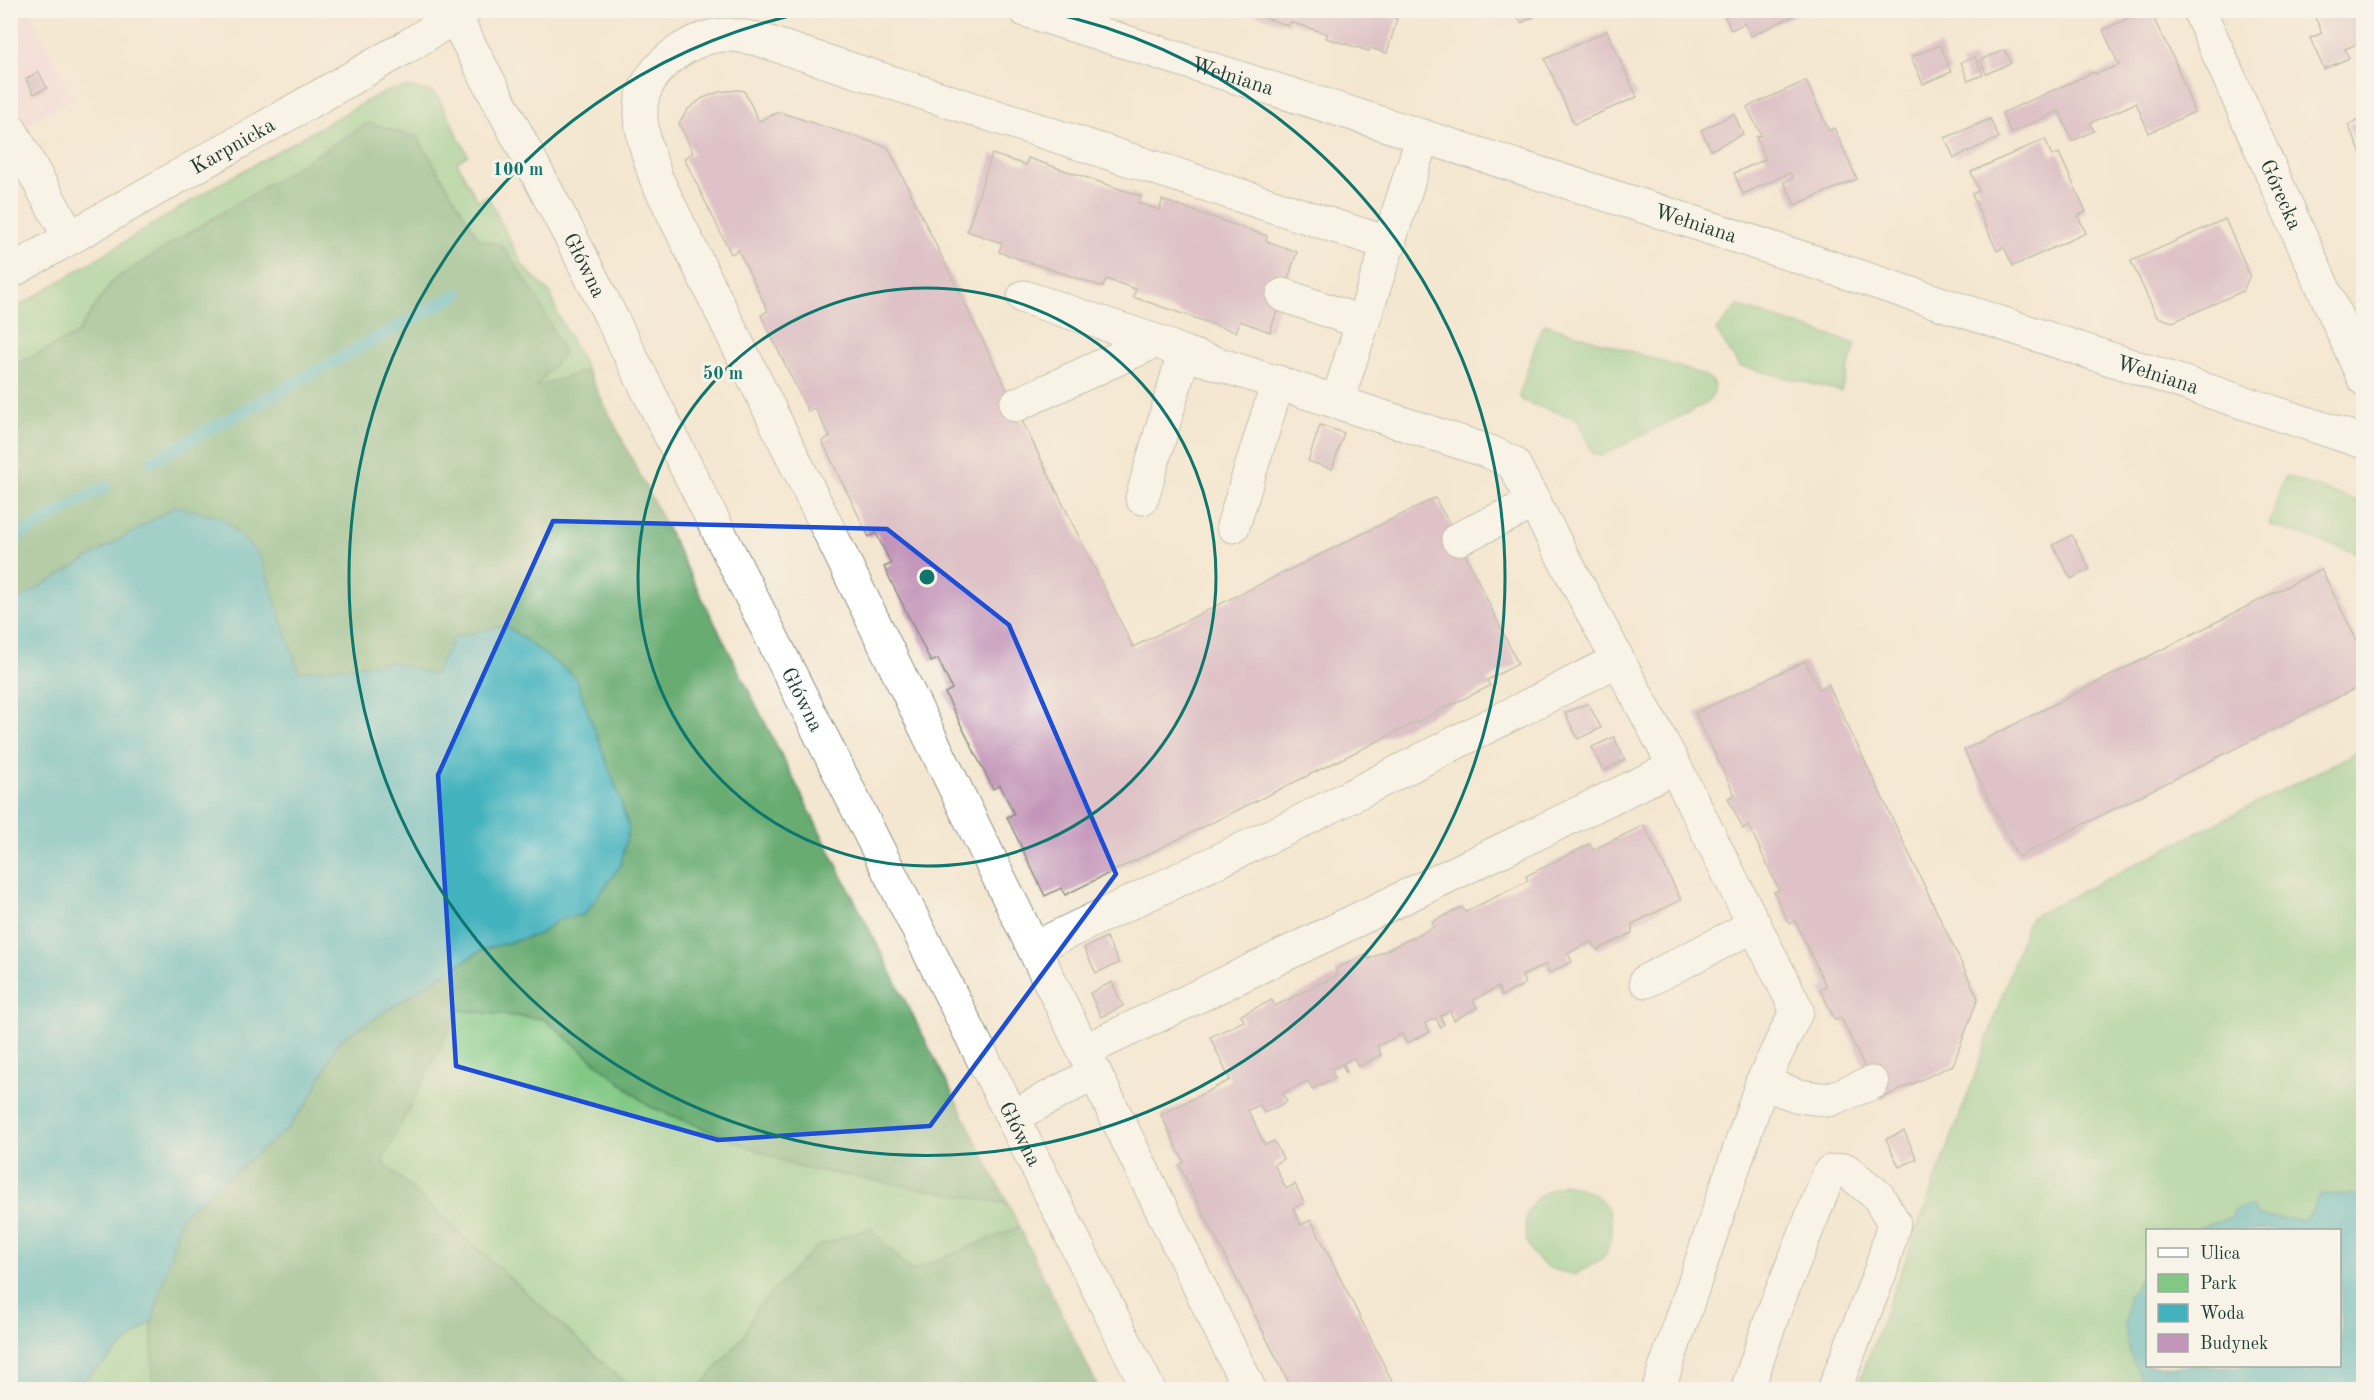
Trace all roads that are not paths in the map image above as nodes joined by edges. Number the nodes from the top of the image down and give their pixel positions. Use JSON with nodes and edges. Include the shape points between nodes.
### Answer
{"nodes":[{"id":1,"x":1025,"y":10,"type":"edge"},
{"id":2,"x":2199,"y":10,"type":"edge"},
{"id":3,"x":457,"y":13,"type":"edge"},
{"id":4,"x":1066,"y":17,"type":"edge"},
{"id":5,"x":10,"y":129,"type":"edge"},
{"id":6,"x":1422,"y":136,"type":"junction"},
{"id":7,"x":70,"y":238,"type":"junction"},
{"id":8,"x":1389,"y":244,"type":"junction"},
{"id":9,"x":10,"y":272,"type":"edge"},
{"id":10,"x":1283,"y":295,"type":"dead end"},
{"id":11,"x":1024,"y":297,"type":"dead end"},
{"id":12,"x":1363,"y":323,"type":"junction"},
{"id":13,"x":1170,"y":347,"type":"junction"},
{"id":14,"x":2364,"y":379,"type":"edge"},
{"id":15,"x":1278,"y":382,"type":"junction"},
{"id":16,"x":1337,"y":402,"type":"junction"},
{"id":17,"x":1016,"y":405,"type":"dead end"},
{"id":18,"x":2364,"y":442,"type":"edge"},
{"id":19,"x":1142,"y":498,"type":"dead end"},
{"id":20,"x":1535,"y":502,"type":"junction"},
{"id":21,"x":1233,"y":526,"type":"dead end"},
{"id":22,"x":1458,"y":539,"type":"dead end"},
{"id":23,"x":1618,"y":660,"type":"junction"},
{"id":24,"x":1675,"y":767,"type":"junction"},
{"id":25,"x":1755,"y":925,"type":"junction"},
{"id":26,"x":1035,"y":948,"type":"junction"},
{"id":27,"x":1646,"y":981,"type":"dead end"},
{"id":28,"x":1090,"y":1062,"type":"junction"},
{"id":29,"x":1762,"y":1083,"type":"junction"},
{"id":30,"x":1872,"y":1083,"type":"dead end"},
{"id":31,"x":1012,"y":1117,"type":"junction"},
{"id":32,"x":1149,"y":1389,"type":"edge"},
{"id":33,"x":1250,"y":1389,"type":"edge"},
{"id":34,"x":1658,"y":1389,"type":"edge"},
{"id":35,"x":1748,"y":1389,"type":"edge"},
{"id":36,"x":1834,"y":1389,"type":"edge"}],
"edges":[{"from":1,"to":4,"type":"street","name":"Wełniana"},
{"from":2,"to":14,"type":"street","name":"Górecka"},
{"from":3,"to":7,"type":"street","name":"Karpnicka"},
{"from":3,"to":31,"type":"street","name":"Główna"},
{"from":4,"to":6,"type":"street","name":"Wełniana"},
{"from":5,"to":7,"type":"street"},
{"from":6,"to":8,"type":"street"},
{"from":6,"to":18,"type":"street","name":"Wełniana"},
{"from":7,"to":9,"type":"street","name":"Karpnicka"},
{"from":8,"to":12,"type":"street"},
{"from":8,"to":26,"type":"street","via":[[758,39],[725,34],[694,43],[674,54],[647,83],[640,108],[656,178]]},
{"from":10,"to":12,"type":"street"},
{"from":11,"to":13,"type":"street"},
{"from":12,"to":16,"type":"street"},
{"from":13,"to":15,"type":"street"},
{"from":13,"to":17,"type":"street"},
{"from":13,"to":19,"type":"street"},
{"from":15,"to":16,"type":"street"},
{"from":15,"to":21,"type":"street"},
{"from":16,"to":20,"type":"street","via":[[1513,463]]},
{"from":20,"to":22,"type":"street"},
{"from":20,"to":23,"type":"street"},
{"from":23,"to":24,"type":"street"},
{"from":23,"to":26,"type":"street","via":[[1296,824]]},
{"from":24,"to":25,"type":"street"},
{"from":24,"to":28,"type":"street"},
{"from":25,"to":27,"type":"street"},
{"from":25,"to":29,"type":"street","via":[[1797,1010]]},
{"from":26,"to":28,"type":"street"},
{"from":28,"to":31,"type":"street"},
{"from":28,"to":33,"type":"street"},
{"from":29,"to":30,"type":"street","via":[[1799,1096],[1828,1100]]},
{"from":29,"to":34,"type":"street"},
{"from":31,"to":32,"type":"street","name":"Główna"},
{"from":35,"to":36,"type":"street","via":[[1774,1311],[1830,1172],[1846,1170],[1878,1196],[1894,1223],[1881,1270]]}]}
